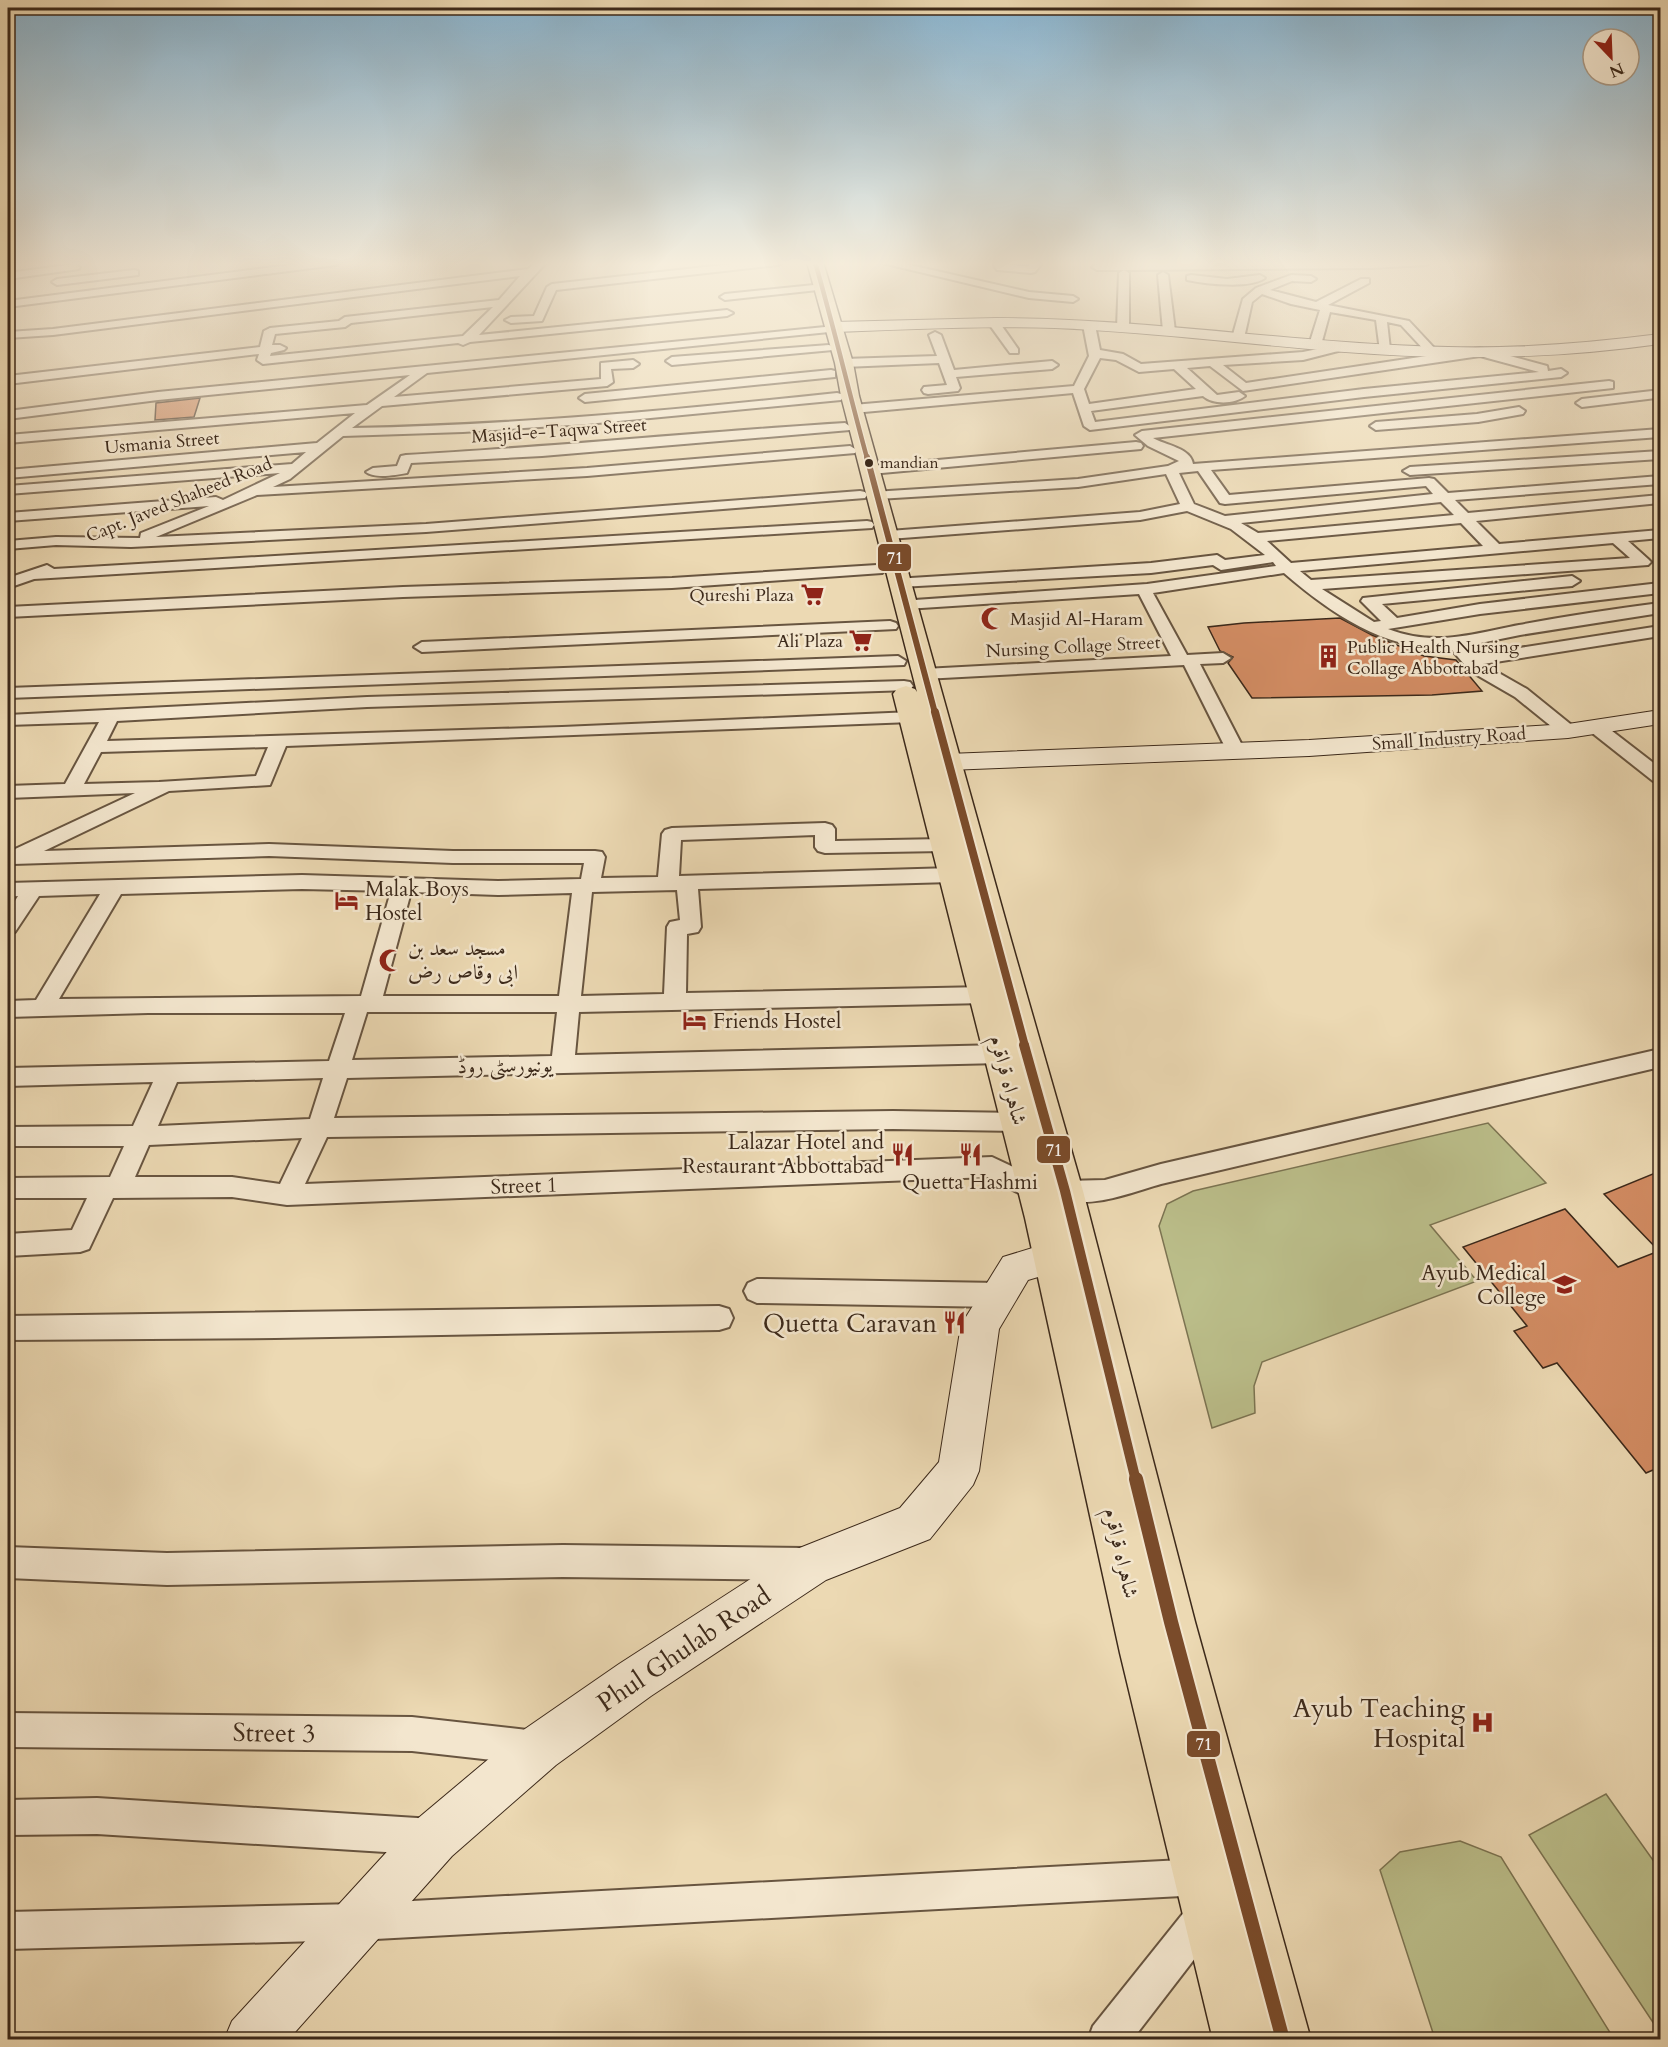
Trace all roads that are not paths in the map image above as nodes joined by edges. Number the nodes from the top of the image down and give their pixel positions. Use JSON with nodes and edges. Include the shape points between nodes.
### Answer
{"nodes":[{"id":1,"x":201,"y":358,"type":"edge"},
{"id":2,"x":264,"y":358,"type":"edge"},
{"id":3,"x":283,"y":358,"type":"edge"},
{"id":4,"x":442,"y":358,"type":"edge"},
{"id":5,"x":834,"y":358,"type":"edge"},
{"id":6,"x":946,"y":358,"type":"edge"},
{"id":7,"x":1092,"y":358,"type":"edge"},
{"id":8,"x":1120,"y":358,"type":"edge"},
{"id":9,"x":1287,"y":358,"type":"edge"},
{"id":10,"x":1457,"y":358,"type":"edge"},
{"id":11,"x":1501,"y":358,"type":"edge"},
{"id":12,"x":944,"y":359,"type":"joint"},
{"id":13,"x":1474,"y":362,"type":"junction"},
{"id":14,"x":1214,"y":364,"type":"junction"},
{"id":15,"x":1052,"y":365,"type":"dead end"},
{"id":16,"x":1178,"y":366,"type":"junction"},
{"id":17,"x":1156,"y":367,"type":"junction"},
{"id":18,"x":424,"y":371,"type":"junction"},
{"id":19,"x":1561,"y":373,"type":"junction"},
{"id":20,"x":949,"y":374,"type":"junction"},
{"id":21,"x":8,"y":380,"type":"edge"},
{"id":22,"x":1609,"y":385,"type":"junction"},
{"id":23,"x":1078,"y":389,"type":"junction"},
{"id":24,"x":1205,"y":392,"type":"junction"},
{"id":25,"x":1180,"y":395,"type":"junction"},
{"id":26,"x":1656,"y":397,"type":"edge"},
{"id":27,"x":575,"y":399,"type":"dead end"},
{"id":28,"x":374,"y":405,"type":"junction"},
{"id":29,"x":1572,"y":405,"type":"dead end"},
{"id":30,"x":1084,"y":408,"type":"junction"},
{"id":31,"x":1538,"y":408,"type":"dead end"},
{"id":32,"x":8,"y":415,"type":"edge"},
{"id":33,"x":851,"y":423,"type":"junction"},
{"id":34,"x":1359,"y":427,"type":"dead end"},
{"id":35,"x":1484,"y":430,"type":"dead end"},
{"id":36,"x":337,"y":432,"type":"junction"},
{"id":37,"x":1660,"y":433,"type":"edge"},
{"id":38,"x":8,"y":439,"type":"edge"},
{"id":39,"x":1374,"y":439,"type":"dead end"},
{"id":40,"x":1205,"y":442,"type":"dead end"},
{"id":41,"x":1136,"y":446,"type":"dead end"},
{"id":42,"x":1156,"y":446,"type":"junction"},
{"id":43,"x":320,"y":447,"type":"junction"},
{"id":44,"x":1286,"y":447,"type":"dead end"},
{"id":45,"x":1660,"y":455,"type":"edge"},
{"id":46,"x":1183,"y":456,"type":"junction"},
{"id":47,"x":1202,"y":467,"type":"junction"},
{"id":48,"x":1171,"y":470,"type":"junction"},
{"id":49,"x":302,"y":473,"type":"junction"},
{"id":50,"x":8,"y":474,"type":"edge"},
{"id":51,"x":1660,"y":480,"type":"edge"},
{"id":52,"x":1219,"y":489,"type":"junction"},
{"id":53,"x":8,"y":490,"type":"edge"},
{"id":54,"x":251,"y":493,"type":"junction"},
{"id":55,"x":1446,"y":497,"type":"junction"},
{"id":56,"x":1660,"y":499,"type":"edge"},
{"id":57,"x":236,"y":500,"type":"junction"},
{"id":58,"x":1188,"y":507,"type":"junction"},
{"id":59,"x":8,"y":517,"type":"edge"},
{"id":60,"x":1465,"y":518,"type":"junction"},
{"id":61,"x":1224,"y":520,"type":"junction"},
{"id":62,"x":1660,"y":534,"type":"edge"},
{"id":63,"x":1640,"y":536,"type":"junction"},
{"id":64,"x":1254,"y":538,"type":"junction"},
{"id":65,"x":1616,"y":538,"type":"junction"},
{"id":66,"x":131,"y":543,"type":"junction"},
{"id":67,"x":8,"y":546,"type":"edge"},
{"id":68,"x":1495,"y":549,"type":"junction"},
{"id":69,"x":1660,"y":552,"type":"edge"},
{"id":70,"x":1281,"y":563,"type":"junction"},
{"id":71,"x":1660,"y":572,"type":"edge"},
{"id":72,"x":32,"y":575,"type":"junction"},
{"id":73,"x":889,"y":576,"type":"junction"},
{"id":74,"x":8,"y":584,"type":"edge"},
{"id":75,"x":1308,"y":585,"type":"junction"},
{"id":76,"x":1143,"y":588,"type":"junction"},
{"id":77,"x":1660,"y":588,"type":"edge"},
{"id":78,"x":1660,"y":608,"type":"edge"},
{"id":79,"x":8,"y":612,"type":"edge"},
{"id":80,"x":898,"y":615,"type":"junction"},
{"id":81,"x":1393,"y":623,"type":"junction"},
{"id":82,"x":1371,"y":628,"type":"junction"},
{"id":83,"x":1660,"y":631,"type":"edge"},
{"id":84,"x":1455,"y":644,"type":"junction"},
{"id":85,"x":422,"y":647,"type":"dead end"},
{"id":86,"x":1223,"y":658,"type":"dead end"},
{"id":87,"x":1186,"y":660,"type":"junction"},
{"id":88,"x":1470,"y":661,"type":"junction"},
{"id":89,"x":910,"y":684,"type":"junction"},
{"id":90,"x":8,"y":693,"type":"edge"},
{"id":91,"x":111,"y":716,"type":"junction"},
{"id":92,"x":1660,"y":717,"type":"edge"},
{"id":93,"x":8,"y":720,"type":"edge"},
{"id":94,"x":1597,"y":728,"type":"junction"},
{"id":95,"x":1568,"y":731,"type":"junction"},
{"id":96,"x":279,"y":741,"type":"junction"},
{"id":97,"x":95,"y":747,"type":"junction"},
{"id":98,"x":1236,"y":751,"type":"junction"},
{"id":99,"x":936,"y":763,"type":"junction"},
{"id":100,"x":1660,"y":777,"type":"edge"},
{"id":101,"x":166,"y":786,"type":"junction"},
{"id":102,"x":71,"y":790,"type":"junction"},
{"id":103,"x":8,"y":792,"type":"edge"},
{"id":104,"x":10,"y":858,"type":"edge"},
{"id":105,"x":948,"y":860,"type":"junction"},
{"id":106,"x":677,"y":882,"type":"junction"},
{"id":107,"x":403,"y":885,"type":"junction"},
{"id":108,"x":586,"y":885,"type":"junction"},
{"id":109,"x":115,"y":887,"type":"junction"},
{"id":110,"x":33,"y":889,"type":"junction"},
{"id":111,"x":8,"y":890,"type":"edge"},
{"id":112,"x":8,"y":927,"type":"edge"},
{"id":113,"x":986,"y":995,"type":"junction"},
{"id":114,"x":675,"y":1001,"type":"junction"},
{"id":115,"x":364,"y":1004,"type":"junction"},
{"id":116,"x":568,"y":1004,"type":"junction"},
{"id":117,"x":43,"y":1008,"type":"junction"},
{"id":118,"x":8,"y":1009,"type":"edge"},
{"id":119,"x":1002,"y":1054,"type":"junction"},
{"id":120,"x":1660,"y":1058,"type":"edge"},
{"id":121,"x":562,"y":1065,"type":"junction"},
{"id":122,"x":337,"y":1070,"type":"junction"},
{"id":123,"x":169,"y":1073,"type":"junction"},
{"id":124,"x":8,"y":1077,"type":"edge"},
{"id":125,"x":1019,"y":1122,"type":"junction"},
{"id":126,"x":319,"y":1128,"type":"junction"},
{"id":127,"x":8,"y":1136,"type":"edge"},
{"id":128,"x":141,"y":1136,"type":"junction"},
{"id":129,"x":111,"y":1187,"type":"junction"},
{"id":130,"x":8,"y":1188,"type":"edge"},
{"id":131,"x":1051,"y":1190,"type":"junction"},
{"id":132,"x":287,"y":1195,"type":"junction"},
{"id":133,"x":8,"y":1245,"type":"edge"},
{"id":134,"x":1052,"y":1258,"type":"junction"},
{"id":135,"x":757,"y":1290,"type":"dead end"},
{"id":136,"x":999,"y":1295,"type":"junction"},
{"id":137,"x":719,"y":1318,"type":"dead end"},
{"id":138,"x":8,"y":1328,"type":"edge"},
{"id":139,"x":8,"y":1563,"type":"edge"},
{"id":140,"x":812,"y":1564,"type":"junction"},
{"id":141,"x":8,"y":1730,"type":"edge"},
{"id":142,"x":539,"y":1748,"type":"junction"},
{"id":143,"x":8,"y":1818,"type":"edge"},
{"id":144,"x":434,"y":1838,"type":"junction"},
{"id":145,"x":1205,"y":1894,"type":"junction"},
{"id":146,"x":357,"y":1922,"type":"junction"},
{"id":147,"x":8,"y":1931,"type":"edge"},
{"id":148,"x":251,"y":2040,"type":"edge"},
{"id":149,"x":1107,"y":2040,"type":"edge"},
{"id":150,"x":1242,"y":2040,"type":"edge"},
{"id":151,"x":1283,"y":2040,"type":"edge"}],
"edges":[{"from":1,"to":21,"type":"street"},
{"from":2,"to":3,"type":"street"},
{"from":4,"to":18,"type":"street","name":"Capt. Javed Shaheed Road"},
{"from":5,"to":33,"type":"highway","name":"شاہراہ قراقرم"},
{"from":6,"to":33,"type":"street"},
{"from":7,"to":23,"type":"street"},
{"from":8,"to":17,"type":"street","via":[[1139,368]]},
{"from":9,"to":14,"type":"street"},
{"from":10,"to":13,"type":"street"},
{"from":11,"to":13,"type":"street"},
{"from":12,"to":20,"type":"street"},
{"from":12,"to":33,"type":"street"},
{"from":13,"to":14,"type":"street","via":[[1243,387]]},
{"from":13,"to":19,"type":"street","via":[[1511,362]]},
{"from":13,"to":24,"type":"street","via":[[1214,399]]},
{"from":14,"to":16,"type":"street"},
{"from":15,"to":20,"type":"street"},
{"from":16,"to":17,"type":"street"},
{"from":16,"to":24,"type":"street"},
{"from":17,"to":25,"type":"street"},
{"from":18,"to":28,"type":"street","name":"Capt. Javed Shaheed Road"},
{"from":18,"to":32,"type":"street","via":[[158,396]]},
{"from":18,"to":33,"type":"street"},
{"from":19,"to":22,"type":"street"},
{"from":19,"to":30,"type":"street","via":[[1090,426]]},
{"from":20,"to":33,"type":"street","via":[[954,388]]},
{"from":22,"to":26,"type":"street"},
{"from":22,"to":42,"type":"street","via":[[1142,435]]},
{"from":23,"to":30,"type":"street"},
{"from":23,"to":33,"type":"street"},
{"from":24,"to":25,"type":"street"},
{"from":25,"to":30,"type":"street"},
{"from":26,"to":29,"type":"street"},
{"from":27,"to":33,"type":"street"},
{"from":28,"to":33,"type":"street","via":[[607,382],[605,366],[658,362]]},
{"from":28,"to":36,"type":"street","name":"Capt. Javed Shaheed Road"},
{"from":28,"to":38,"type":"street"},
{"from":31,"to":34,"type":"street","via":[[1478,418]]},
{"from":33,"to":36,"type":"street","via":[[516,422],[422,432]]},
{"from":33,"to":41,"type":"street"},
{"from":33,"to":48,"type":"street","via":[[1077,483]]},
{"from":33,"to":49,"type":"street","name":"Masjid-e-Taqwa Street","via":[[542,452],[406,459],[402,470]]},
{"from":33,"to":54,"type":"street","via":[[587,472]]},
{"from":33,"to":58,"type":"street","via":[[1140,516]]},
{"from":33,"to":66,"type":"street","via":[[426,528]]},
{"from":33,"to":72,"type":"street"},
{"from":33,"to":73,"type":"highway","name":"شاہراہ قراقرم"},
{"from":35,"to":39,"type":"street"},
{"from":36,"to":43,"type":"street","name":"Capt. Javed Shaheed Road"},
{"from":37,"to":47,"type":"street"},
{"from":40,"to":42,"type":"street"},
{"from":42,"to":46,"type":"street"},
{"from":43,"to":49,"type":"street","name":"Capt. Javed Shaheed Road"},
{"from":43,"to":50,"type":"street","name":"Usmania Street"},
{"from":44,"to":46,"type":"street"},
{"from":45,"to":52,"type":"street","via":[[1372,473]]},
{"from":46,"to":48,"type":"street","via":[[1187,462]]},
{"from":47,"to":48,"type":"street"},
{"from":47,"to":52,"type":"street"},
{"from":48,"to":58,"type":"street"},
{"from":49,"to":53,"type":"street"},
{"from":49,"to":54,"type":"street","name":"Capt. Javed Shaheed Road"},
{"from":51,"to":55,"type":"street"},
{"from":52,"to":55,"type":"street","via":[[1226,500],[1429,482]]},
{"from":54,"to":57,"type":"street","name":"Capt. Javed Shaheed Road"},
{"from":55,"to":60,"type":"street"},
{"from":55,"to":61,"type":"street"},
{"from":56,"to":60,"type":"street"},
{"from":57,"to":59,"type":"street"},
{"from":57,"to":66,"type":"street","name":"Capt. Javed Shaheed Road"},
{"from":58,"to":61,"type":"street"},
{"from":60,"to":64,"type":"street"},
{"from":60,"to":68,"type":"street"},
{"from":61,"to":64,"type":"street"},
{"from":62,"to":63,"type":"street"},
{"from":63,"to":65,"type":"street"},
{"from":63,"to":69,"type":"street"},
{"from":64,"to":70,"type":"street"},
{"from":65,"to":68,"type":"street"},
{"from":65,"to":75,"type":"street","via":[[1644,562]]},
{"from":66,"to":67,"type":"street","via":[[56,541]]},
{"from":66,"to":72,"type":"street","name":"Capt. Javed Shaheed Road"},
{"from":68,"to":70,"type":"street"},
{"from":70,"to":73,"type":"street","via":[[1221,565],[1217,560],[1151,568]]},
{"from":70,"to":75,"type":"street"},
{"from":70,"to":76,"type":"street","via":[[1233,579]]},
{"from":71,"to":81,"type":"street","via":[[1369,602]]},
{"from":72,"to":74,"type":"street","name":"Capt. Javed Shaheed Road"},
{"from":73,"to":79,"type":"street","via":[[427,591]]},
{"from":73,"to":80,"type":"highway","name":"شاہراہ قراقرم"},
{"from":75,"to":82,"type":"street"},
{"from":76,"to":80,"type":"street"},
{"from":76,"to":87,"type":"street"},
{"from":77,"to":81,"type":"street"},
{"from":78,"to":84,"type":"street"},
{"from":80,"to":85,"type":"street"},
{"from":80,"to":89,"type":"highway","name":"شاہراہ قراقرم"},
{"from":81,"to":82,"type":"street"},
{"from":82,"to":84,"type":"street","via":[[1436,646]]},
{"from":83,"to":88,"type":"street"},
{"from":84,"to":88,"type":"street"},
{"from":86,"to":87,"type":"street","name":"Nursing Collage Street"},
{"from":87,"to":89,"type":"street","name":"Nursing Collage Street"},
{"from":87,"to":98,"type":"street"},
{"from":88,"to":95,"type":"street","via":[[1521,693]]},
{"from":89,"to":90,"type":"street"},
{"from":89,"to":91,"type":"street","via":[[367,702]]},
{"from":89,"to":96,"type":"street","via":[[562,732]]},
{"from":89,"to":99,"type":"highway","name":"شاہراہ قراقرم"},
{"from":91,"to":93,"type":"street"},
{"from":91,"to":97,"type":"street"},
{"from":92,"to":94,"type":"street","name":"Small Industry Road"},
{"from":94,"to":95,"type":"street","name":"Small Industry Road"},
{"from":94,"to":100,"type":"street"},
{"from":95,"to":98,"type":"street","name":"Small Industry Road"},
{"from":96,"to":97,"type":"street"},
{"from":96,"to":101,"type":"street","via":[[262,781]]},
{"from":97,"to":102,"type":"street"},
{"from":98,"to":99,"type":"street","name":"Small Industry Road"},
{"from":99,"to":105,"type":"highway","name":"شاہراہ قراقرم"},
{"from":99,"to":131,"type":"highway","name":"شاہراہ قراقرم"},
{"from":101,"to":102,"type":"street"},
{"from":101,"to":104,"type":"street"},
{"from":102,"to":103,"type":"street"},
{"from":104,"to":108,"type":"street","via":[[269,850],[453,857],[595,857]]},
{"from":105,"to":106,"type":"street"},
{"from":105,"to":106,"type":"street","via":[[825,848],[825,829],[672,834]]},
{"from":105,"to":113,"type":"highway","name":"شاہراہ قراقرم"},
{"from":106,"to":108,"type":"street"},
{"from":106,"to":114,"type":"street","via":[[691,927],[677,927]]},
{"from":107,"to":108,"type":"street"},
{"from":107,"to":109,"type":"street","via":[[302,882]]},
{"from":107,"to":115,"type":"street"},
{"from":108,"to":116,"type":"street"},
{"from":109,"to":110,"type":"street"},
{"from":109,"to":117,"type":"street"},
{"from":110,"to":111,"type":"street"},
{"from":110,"to":112,"type":"street"},
{"from":113,"to":114,"type":"street"},
{"from":113,"to":119,"type":"highway","name":"شاہراہ قراقرم"},
{"from":114,"to":116,"type":"street"},
{"from":115,"to":116,"type":"street"},
{"from":115,"to":117,"type":"street"},
{"from":115,"to":122,"type":"street"},
{"from":116,"to":121,"type":"street"},
{"from":117,"to":118,"type":"street"},
{"from":119,"to":121,"type":"street","name":"یونیورسٹی روڈ"},
{"from":119,"to":125,"type":"highway","name":"شاہراہ قراقرم"},
{"from":120,"to":131,"type":"street","via":[[1105,1190]]},
{"from":121,"to":122,"type":"street","name":"یونیورسٹی روڈ"},
{"from":122,"to":123,"type":"street","name":"یونیورسٹی روڈ"},
{"from":122,"to":126,"type":"street"},
{"from":123,"to":124,"type":"street","name":"یونیورسٹی روڈ"},
{"from":123,"to":128,"type":"street"},
{"from":125,"to":126,"type":"street","via":[[893,1120]]},
{"from":125,"to":131,"type":"highway","name":"شاہراہ قراقرم"},
{"from":126,"to":128,"type":"street"},
{"from":126,"to":132,"type":"street"},
{"from":127,"to":128,"type":"street"},
{"from":128,"to":129,"type":"street"},
{"from":129,"to":130,"type":"street","name":"Street 1"},
{"from":129,"to":132,"type":"street","name":"Street 1","via":[[232,1187]]},
{"from":129,"to":133,"type":"street","via":[[80,1241]]},
{"from":131,"to":132,"type":"street","name":"Street 1","via":[[992,1167]]},
{"from":131,"to":134,"type":"highway","name":"شاہراہ قراقرم"},
{"from":131,"to":151,"type":"highway","name":"شاہراہ قراقرم"},
{"from":134,"to":136,"type":"street","name":"Phul Ghulab Road","via":[[1016,1268]]},
{"from":134,"to":145,"type":"highway","name":"شاہراہ قراقرم"},
{"from":135,"to":136,"type":"street"},
{"from":136,"to":140,"type":"street","name":"Phul Ghulab Road","via":[[980,1325],[958,1471],[915,1524]]},
{"from":137,"to":138,"type":"street"},
{"from":139,"to":140,"type":"street","via":[[167,1569],[564,1560]]},
{"from":140,"to":142,"type":"street","name":"Phul Ghulab Road"},
{"from":141,"to":142,"type":"street","name":"Street 3","via":[[412,1734]]},
{"from":142,"to":144,"type":"street","name":"Phul Ghulab Road"},
{"from":143,"to":144,"type":"street","via":[[97,1816]]},
{"from":144,"to":146,"type":"street","name":"Phul Ghulab Road"},
{"from":145,"to":146,"type":"street"},
{"from":145,"to":149,"type":"street"},
{"from":145,"to":150,"type":"highway","name":"شاہراہ قراقرم"},
{"from":146,"to":147,"type":"street"},
{"from":146,"to":148,"type":"street","name":"Phul Ghulab Road"}]}
